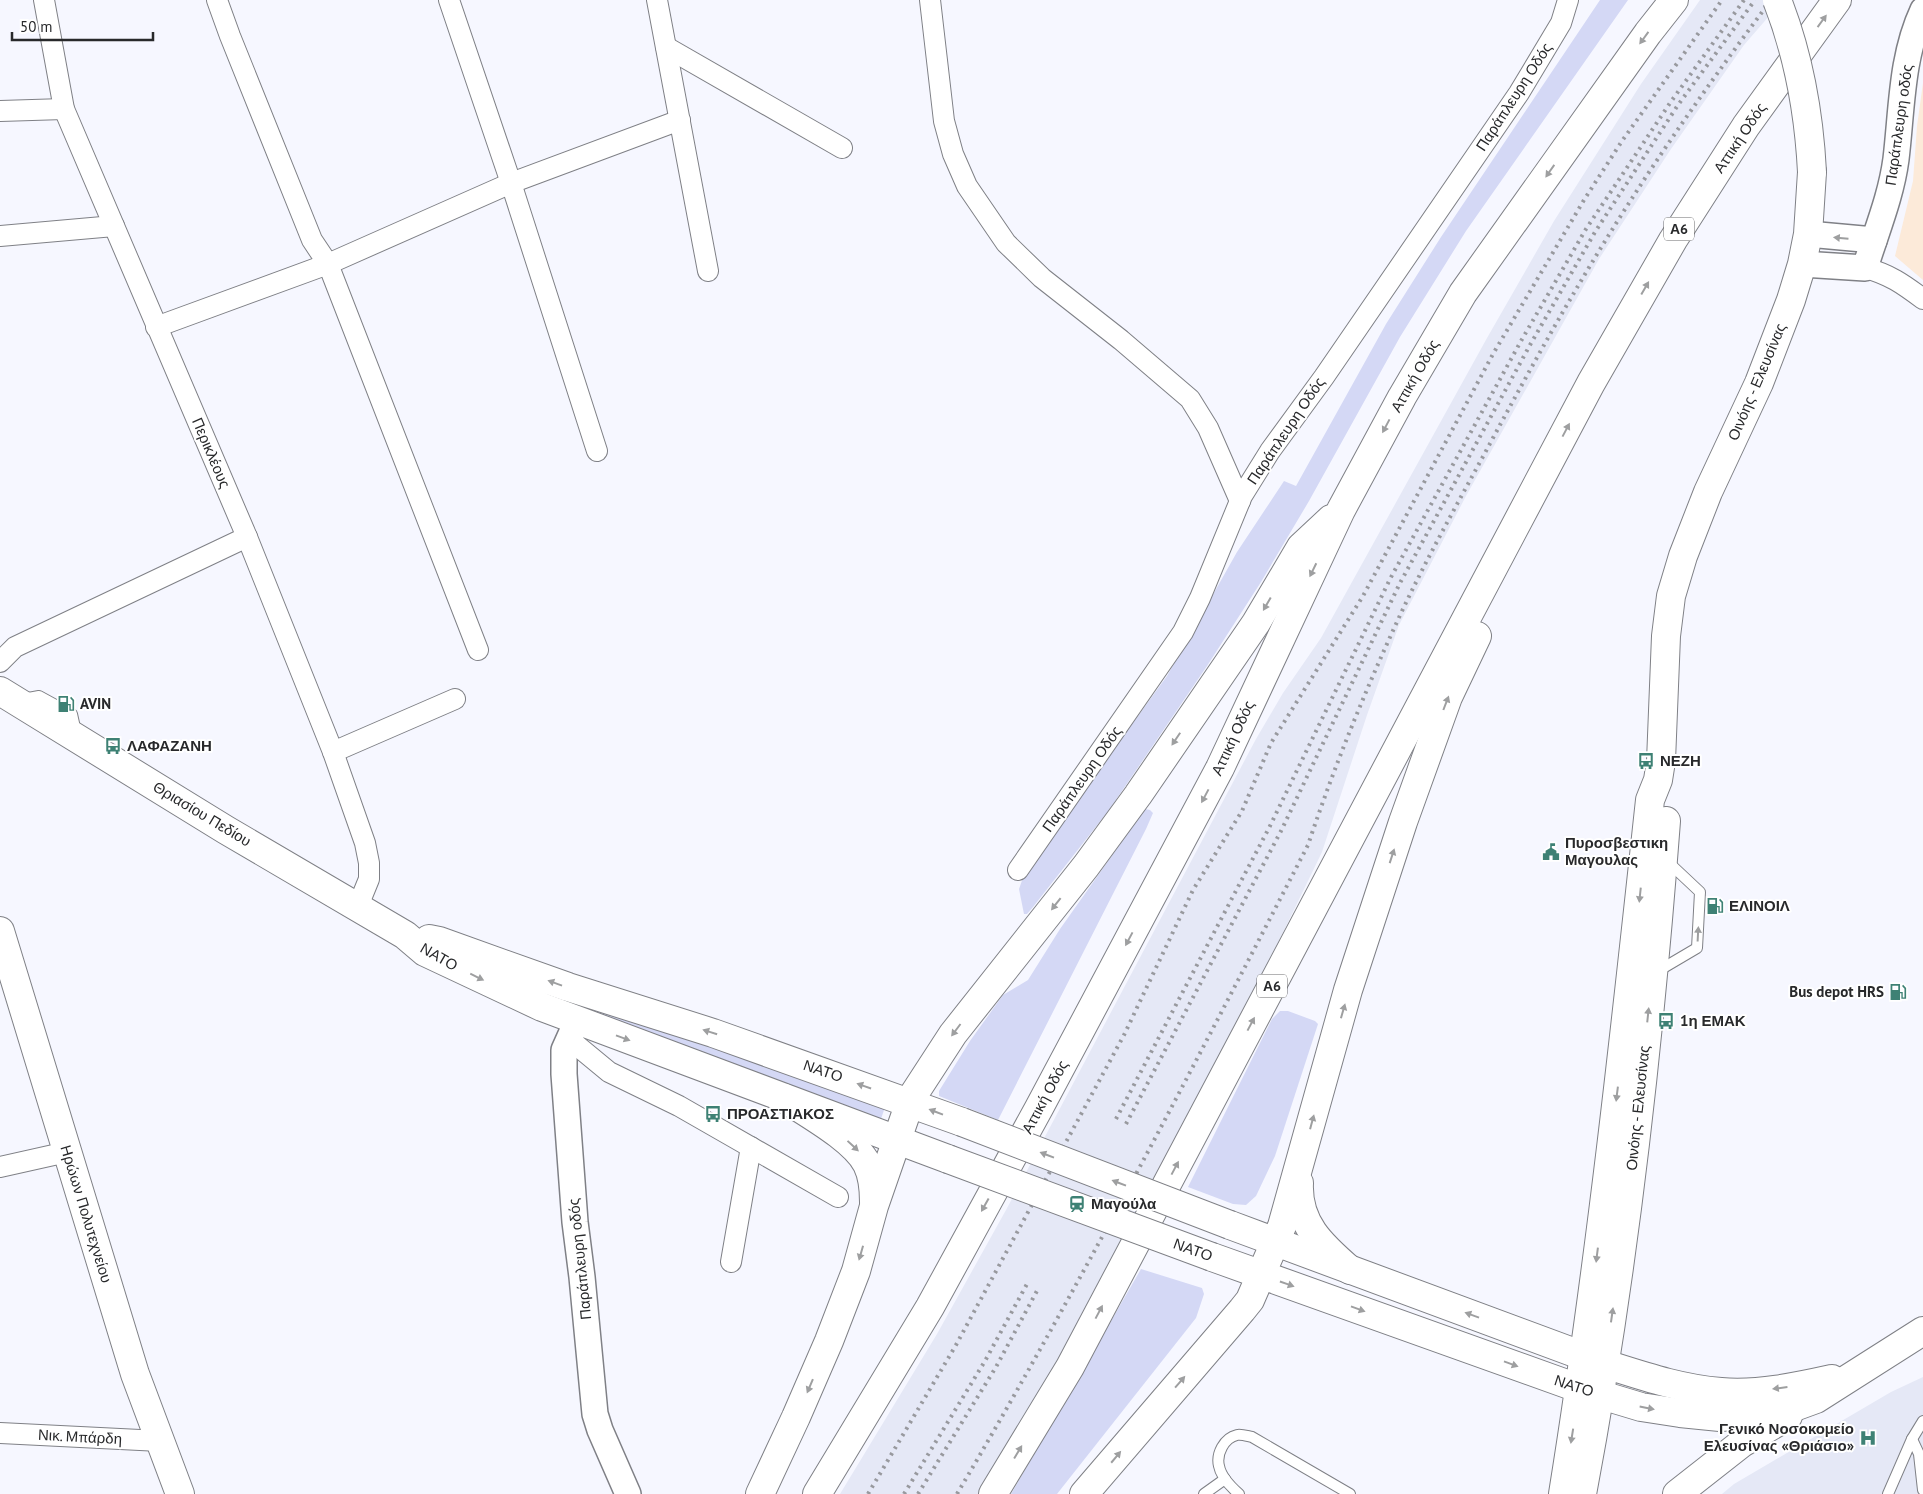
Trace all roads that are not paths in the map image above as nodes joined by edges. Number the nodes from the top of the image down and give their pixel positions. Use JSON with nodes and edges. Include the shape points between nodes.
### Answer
{"nodes":[{"id":1,"x":44,"y":0,"type":"edge"},
{"id":2,"x":217,"y":0,"type":"edge"},
{"id":3,"x":449,"y":0,"type":"edge"},
{"id":4,"x":657,"y":0,"type":"edge"},
{"id":5,"x":930,"y":0,"type":"edge"},
{"id":6,"x":1568,"y":0,"type":"edge"},
{"id":7,"x":1674,"y":0,"type":"edge"},
{"id":8,"x":1777,"y":0,"type":"edge"},
{"id":9,"x":1837,"y":0,"type":"edge"},
{"id":10,"x":1923,"y":10,"type":"edge"},
{"id":11,"x":666,"y":47,"type":"junction"},
{"id":12,"x":64,"y":109,"type":"junction"},
{"id":13,"x":0,"y":111,"type":"edge"},
{"id":14,"x":680,"y":120,"type":"junction"},
{"id":15,"x":842,"y":148,"type":"dead end"},
{"id":16,"x":511,"y":183,"type":"junction"},
{"id":17,"x":114,"y":226,"type":"junction"},
{"id":18,"x":1808,"y":234,"type":"junction"},
{"id":19,"x":0,"y":236,"type":"edge"},
{"id":20,"x":1874,"y":240,"type":"junction"},
{"id":21,"x":328,"y":264,"type":"junction"},
{"id":22,"x":1802,"y":264,"type":"junction"},
{"id":23,"x":1864,"y":268,"type":"junction"},
{"id":24,"x":708,"y":271,"type":"dead end"},
{"id":25,"x":1923,"y":298,"type":"edge"},
{"id":26,"x":156,"y":327,"type":"junction"},
{"id":27,"x":597,"y":451,"type":"dead end"},
{"id":28,"x":1543,"y":473,"type":"junction"},
{"id":29,"x":1240,"y":501,"type":"junction"},
{"id":30,"x":1341,"y":510,"type":"junction"},
{"id":31,"x":247,"y":537,"type":"junction"},
{"id":32,"x":478,"y":650,"type":"dead end"},
{"id":33,"x":0,"y":662,"type":"edge"},
{"id":34,"x":9,"y":696,"type":"edge"},
{"id":35,"x":455,"y":699,"type":"dead end"},
{"id":36,"x":333,"y":752,"type":"junction"},
{"id":37,"x":1661,"y":761,"type":"junction"},
{"id":38,"x":1663,"y":857,"type":"junction"},
{"id":39,"x":1018,"y":870,"type":"dead end"},
{"id":40,"x":358,"y":906,"type":"junction"},
{"id":41,"x":405,"y":935,"type":"junction"},
{"id":42,"x":2,"y":939,"type":"edge"},
{"id":43,"x":1652,"y":974,"type":"junction"},
{"id":44,"x":573,"y":1030,"type":"junction"},
{"id":45,"x":784,"y":1098,"type":"junction"},
{"id":46,"x":910,"y":1102,"type":"junction"},
{"id":47,"x":897,"y":1139,"type":"junction"},
{"id":48,"x":751,"y":1147,"type":"junction"},
{"id":49,"x":67,"y":1152,"type":"junction"},
{"id":50,"x":0,"y":1167,"type":"edge"},
{"id":51,"x":1299,"y":1169,"type":"junction"},
{"id":52,"x":838,"y":1197,"type":"dead end"},
{"id":53,"x":874,"y":1206,"type":"junction"},
{"id":54,"x":1276,"y":1243,"type":"junction"},
{"id":55,"x":731,"y":1262,"type":"dead end"},
{"id":56,"x":1350,"y":1270,"type":"junction"},
{"id":57,"x":1261,"y":1275,"type":"junction"},
{"id":58,"x":1591,"y":1302,"type":"junction"},
{"id":59,"x":1923,"y":1331,"type":"edge"},
{"id":60,"x":1528,"y":1335,"type":"junction"},
{"id":61,"x":1594,"y":1360,"type":"junction"},
{"id":62,"x":1876,"y":1360,"type":"junction"},
{"id":63,"x":1589,"y":1391,"type":"junction"},
{"id":64,"x":1816,"y":1399,"type":"junction"},
{"id":65,"x":1923,"y":1421,"type":"edge"},
{"id":66,"x":0,"y":1433,"type":"edge"},
{"id":67,"x":1912,"y":1440,"type":"junction"},
{"id":68,"x":160,"y":1441,"type":"junction"},
{"id":69,"x":1225,"y":1479,"type":"junction"},
{"id":70,"x":1923,"y":1490,"type":"edge"},
{"id":71,"x":180,"y":1494,"type":"edge"},
{"id":72,"x":628,"y":1494,"type":"edge"},
{"id":73,"x":760,"y":1494,"type":"edge"},
{"id":74,"x":817,"y":1494,"type":"edge"},
{"id":75,"x":993,"y":1494,"type":"edge"},
{"id":76,"x":1084,"y":1494,"type":"edge"},
{"id":77,"x":1204,"y":1494,"type":"edge"},
{"id":78,"x":1240,"y":1494,"type":"edge"},
{"id":79,"x":1350,"y":1494,"type":"edge"},
{"id":80,"x":1562,"y":1494,"type":"edge"},
{"id":81,"x":1582,"y":1494,"type":"edge"},
{"id":82,"x":1677,"y":1494,"type":"edge"},
{"id":83,"x":1888,"y":1494,"type":"edge"}],
"edges":[{"from":1,"to":12,"type":"street","name":"Περικλέους"},
{"from":2,"to":21,"type":"street","via":[[312,240]]},
{"from":3,"to":16,"type":"street"},
{"from":4,"to":11,"type":"street"},
{"from":5,"to":29,"type":"street","via":[[944,121],[953,154],[967,186],[1006,243],[1042,278],[1190,399],[1208,428]]},
{"from":6,"to":29,"type":"street","name":"Παράπλευρη Οδός","via":[[1561,23],[1519,93],[1270,451]]},
{"from":7,"to":30,"type":"main road","name":"Αττική Οδός","one_way":true,"via":[[1463,293]]},
{"from":8,"to":18,"type":"main road","name":"Οινόης - Ελευσίνας","bridge":true,"via":[[1804,90],[1810,129],[1812,172]]},
{"from":28,"to":9,"type":"main road","name":"Αττική Οδός","number":"Α6","one_way":true,"via":[[1673,240],[1746,126]]},
{"from":10,"to":20,"type":"street","name":"Παράπλευρη οδός","via":[[1905,74],[1891,186]]},
{"from":11,"to":14,"type":"street"},
{"from":11,"to":15,"type":"street"},
{"from":12,"to":13,"type":"street"},
{"from":12,"to":17,"type":"street","name":"Περικλέους"},
{"from":14,"to":16,"type":"street"},
{"from":14,"to":24,"type":"street"},
{"from":16,"to":21,"type":"street"},
{"from":16,"to":27,"type":"street"},
{"from":17,"to":19,"type":"street"},
{"from":17,"to":26,"type":"street","name":"Περικλέους"},
{"from":20,"to":18,"type":"street","one_way":true},
{"from":18,"to":22,"type":"main road","name":"Οινόης - Ελευσίνας"},
{"from":20,"to":23,"type":"street","name":"Παράπλευρη οδός"},
{"from":21,"to":26,"type":"street"},
{"from":21,"to":32,"type":"street"},
{"from":22,"to":23,"type":"street"},
{"from":22,"to":37,"type":"main road","name":"Οινόης - Ελευσίνας","via":[[1759,383],[1708,492],[1671,596],[1666,636]]},
{"from":23,"to":25,"type":"street","via":[[1894,278]]},
{"from":26,"to":31,"type":"street","name":"Περικλέους"},
{"from":51,"to":28,"type":"main road","one_way":true,"via":[[1348,990],[1402,822],[1448,697],[1499,590]]},
{"from":75,"to":28,"type":"main road","name":"Αττική Οδός","number":"Α6","one_way":true,"via":[[1070,1367]]},
{"from":29,"to":39,"type":"street","name":"Παράπλευρη Οδός","via":[[1183,632]]},
{"from":30,"to":46,"type":"main road","one_way":true,"via":[[1301,547],[1256,623],[1138,795],[953,1034]]},
{"from":30,"to":74,"type":"main road","name":"Αττική Οδός","one_way":true,"via":[[1220,768],[1039,1108],[930,1306]]},
{"from":31,"to":33,"type":"street","via":[[16,647]]},
{"from":31,"to":36,"type":"street","name":"Περικλέους"},
{"from":34,"to":40,"type":"main road","name":"Θριασίου Πεδίου","via":[[226,830]]},
{"from":35,"to":36,"type":"street"},
{"from":36,"to":40,"type":"street","name":"Περικλέους","via":[[369,863],[369,879]]},
{"from":37,"to":38,"type":"main road","name":"Οινόης - Ελευσίνας","via":[[1667,803]]},
{"from":37,"to":58,"type":"main road","name":"Οινόης - Ελευσίνας","one_way":true,"via":[[1650,800]]},
{"from":38,"to":43,"type":"main road","name":"Οινόης - Ελευσίνας"},
{"from":43,"to":38,"type":"lane","one_way":true,"via":[[1697,948],[1700,892]]},
{"from":40,"to":41,"type":"main road","name":"Θριασίου Πεδίου"},
{"from":41,"to":44,"type":"main road","name":"ΝΑΤΟ","one_way":true,"via":[[425,952],[504,990]]},
{"from":46,"to":41,"type":"main road","name":"ΝΑΤΟ","one_way":true,"via":[[439,941]]},
{"from":42,"to":49,"type":"main road","name":"Ηρώων Πολυτεχνείου"},
{"from":61,"to":43,"type":"main road","name":"Οινόης - Ελευσίνας","one_way":true,"via":[[1630,1180]]},
{"from":44,"to":45,"type":"main road","name":"ΝΑΤΟ","one_way":true},
{"from":44,"to":48,"type":"street","via":[[609,1072],[679,1106]]},
{"from":44,"to":72,"type":"street","name":"Παράπλευρη οδός","via":[[564,1050],[570,1154],[596,1414]]},
{"from":45,"to":47,"type":"main road","name":"ΝΑΤΟ"},
{"from":45,"to":53,"type":"main road","one_way":true,"via":[[855,1146],[867,1164],[873,1183]]},
{"from":46,"to":47,"type":"main road"},
{"from":54,"to":46,"type":"main road","name":"ΝΑΤΟ","one_way":true,"bridge":true},
{"from":47,"to":53,"type":"main road"},
{"from":47,"to":57,"type":"main road","name":"ΝΑΤΟ","bridge":true},
{"from":48,"to":52,"type":"street"},
{"from":48,"to":55,"type":"street"},
{"from":49,"to":50,"type":"street"},
{"from":49,"to":68,"type":"main road","name":"Ηρώων Πολυτεχνείου","via":[[135,1374]]},
{"from":51,"to":54,"type":"main road"},
{"from":51,"to":56,"type":"main road","via":[[1298,1195],[1308,1226],[1329,1253]]},
{"from":53,"to":73,"type":"main road","one_way":true,"via":[[856,1271],[829,1341]]},
{"from":54,"to":56,"type":"main road","name":"ΝΑΤΟ"},
{"from":54,"to":57,"type":"main road"},
{"from":60,"to":56,"type":"main road","name":"ΝΑΤΟ","one_way":true},
{"from":57,"to":63,"type":"main road","name":"ΝΑΤΟ","one_way":true},
{"from":76,"to":57,"type":"main road","one_way":true,"via":[[1242,1310]]},
{"from":58,"to":60,"type":"main road","via":[[1578,1322],[1567,1331]]},
{"from":58,"to":61,"type":"main road","name":"Οινόης - Ελευσίνας"},
{"from":59,"to":62,"type":"main road","name":"ΝΑΤΟ"},
{"from":60,"to":61,"type":"main road","name":"ΝΑΤΟ"},
{"from":62,"to":61,"type":"main road","name":"ΝΑΤΟ","one_way":true,"via":[[1832,1379],[1750,1392],[1722,1392],[1669,1383]]},
{"from":61,"to":63,"type":"main road"},
{"from":62,"to":64,"type":"main road","name":"ΝΑΤΟ"},
{"from":63,"to":64,"type":"main road","name":"ΝΑΤΟ","one_way":true,"via":[[1641,1407],[1720,1417],[1775,1414]]},
{"from":63,"to":80,"type":"main road","one_way":true},
{"from":63,"to":81,"type":"main road"},
{"from":64,"to":82,"type":"main road","via":[[1742,1443]]},
{"from":65,"to":67,"type":"lane"},
{"from":66,"to":68,"type":"street","name":"Νικ. Μπάρδη"},
{"from":67,"to":70,"type":"lane","via":[[1919,1454]]},
{"from":67,"to":83,"type":"lane"},
{"from":68,"to":71,"type":"main road","name":"Ηρώων Πολυτεχνείου"},
{"from":69,"to":77,"type":"lane"},
{"from":69,"to":78,"type":"lane"},
{"from":69,"to":79,"type":"lane","via":[[1219,1466],[1220,1451],[1228,1438],[1238,1434],[1252,1437]]}]}
